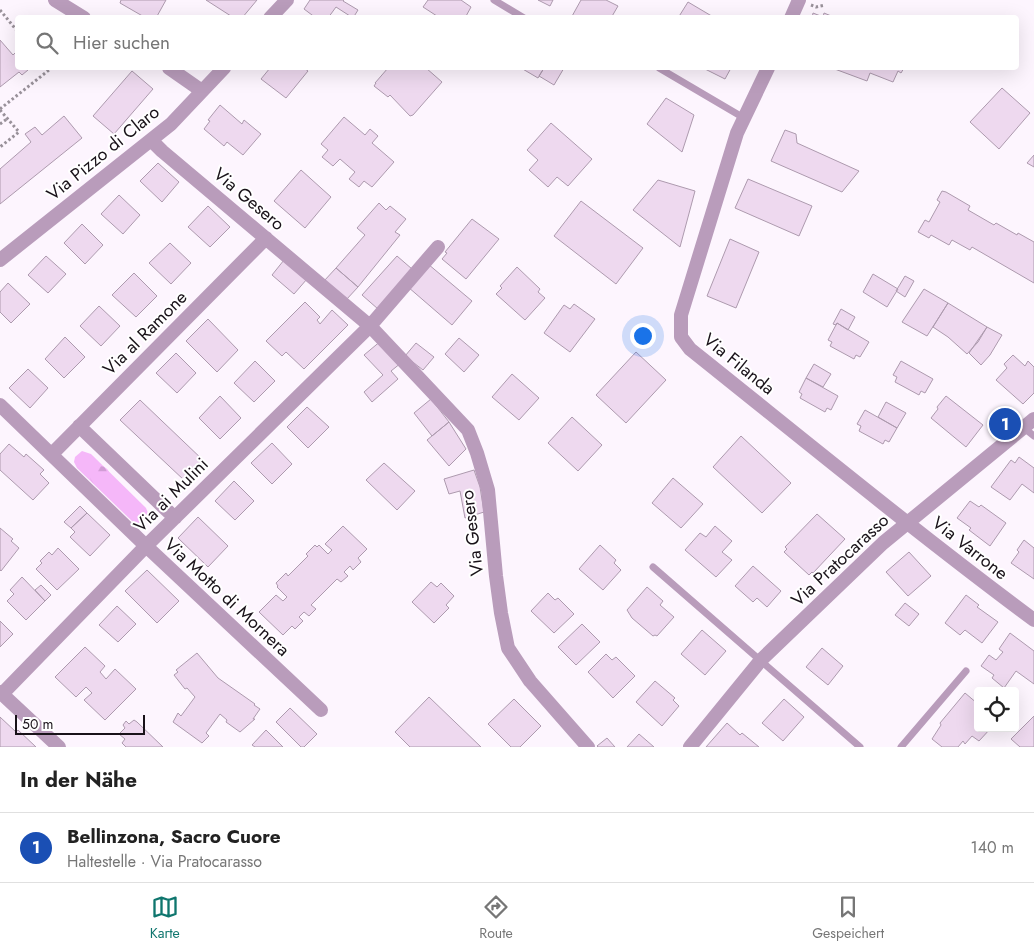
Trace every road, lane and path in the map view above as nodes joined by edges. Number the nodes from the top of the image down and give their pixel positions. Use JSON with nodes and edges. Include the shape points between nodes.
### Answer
{"nodes":[{"id":1,"x":55,"y":0,"type":"edge"},
{"id":2,"x":286,"y":0,"type":"edge"},
{"id":3,"x":494,"y":0,"type":"edge"},
{"id":4,"x":799,"y":0,"type":"edge"},
{"id":5,"x":0,"y":10,"type":"edge"},
{"id":6,"x":79,"y":15,"type":"edge"},
{"id":7,"x":273,"y":15,"type":"edge"},
{"id":8,"x":519,"y":15,"type":"edge"},
{"id":9,"x":792,"y":15,"type":"edge"},
{"id":10,"x":15,"y":28,"type":"edge"},
{"id":11,"x":47,"y":70,"type":"edge"},
{"id":12,"x":172,"y":70,"type":"edge"},
{"id":13,"x":222,"y":70,"type":"edge"},
{"id":14,"x":662,"y":70,"type":"edge"},
{"id":15,"x":767,"y":70,"type":"edge"},
{"id":16,"x":202,"y":91,"type":"junction"},
{"id":17,"x":0,"y":109,"type":"edge"},
{"id":18,"x":7,"y":118,"type":"junction"},
{"id":19,"x":744,"y":118,"type":"junction"},
{"id":20,"x":0,"y":124,"type":"edge"},
{"id":21,"x":151,"y":140,"type":"junction"},
{"id":22,"x":0,"y":147,"type":"edge"},
{"id":23,"x":266,"y":238,"type":"junction"},
{"id":24,"x":438,"y":247,"type":"dead end"},
{"id":25,"x":0,"y":260,"type":"edge"},
{"id":26,"x":370,"y":326,"type":"junction"},
{"id":27,"x":0,"y":405,"type":"edge"},
{"id":28,"x":79,"y":426,"type":"junction"},
{"id":29,"x":1031,"y":428,"type":"edge"},
{"id":30,"x":52,"y":454,"type":"junction"},
{"id":31,"x":174,"y":518,"type":"junction"},
{"id":32,"x":908,"y":523,"type":"junction"},
{"id":33,"x":146,"y":546,"type":"junction"},
{"id":34,"x":653,"y":567,"type":"dead end"},
{"id":35,"x":1034,"y":620,"type":"edge"},
{"id":36,"x":761,"y":660,"type":"junction"},
{"id":37,"x":966,"y":670,"type":"dead end"},
{"id":38,"x":1,"y":693,"type":"edge"},
{"id":39,"x":321,"y":710,"type":"dead end"},
{"id":40,"x":59,"y":747,"type":"edge"},
{"id":41,"x":588,"y":747,"type":"edge"},
{"id":42,"x":690,"y":747,"type":"edge"},
{"id":43,"x":860,"y":747,"type":"edge"},
{"id":44,"x":901,"y":747,"type":"edge"}],
"edges":[{"from":1,"to":6,"type":"street"},
{"from":2,"to":7,"type":"street"},
{"from":3,"to":8,"type":"lane"},
{"from":4,"to":9,"type":"street"},
{"from":5,"to":10,"type":"path"},
{"from":11,"to":17,"type":"path"},
{"from":12,"to":16,"type":"street"},
{"from":13,"to":16,"type":"street","name":"Via Pizzo di Claro"},
{"from":14,"to":19,"type":"lane"},
{"from":15,"to":19,"type":"street","name":"Via Filanda"},
{"from":16,"to":21,"type":"street","name":"Via Pizzo di Claro"},
{"from":17,"to":18,"type":"path"},
{"from":18,"to":20,"type":"path"},
{"from":18,"to":22,"type":"path","via":[[19,132]]},
{"from":19,"to":32,"type":"street","name":"Via Filanda","via":[[681,315],[682,337],[690,349]]},
{"from":21,"to":23,"type":"street","name":"Via Gesero"},
{"from":21,"to":25,"type":"street","name":"Via Pizzo di Claro"},
{"from":23,"to":26,"type":"street","name":"Via Gesero"},
{"from":23,"to":28,"type":"street","name":"Via al Ramone"},
{"from":24,"to":26,"type":"street"},
{"from":26,"to":31,"type":"street","name":"Via ai Mulini"},
{"from":26,"to":41,"type":"street","name":"Via Gesero","via":[[468,430],[488,490],[496,576],[508,648],[530,681]]},
{"from":27,"to":30,"type":"street","name":"Via Motto di Mornera"},
{"from":28,"to":30,"type":"street","name":"Via al Ramone"},
{"from":28,"to":31,"type":"street"},
{"from":29,"to":32,"type":"street","name":"Via Pratocarasso"},
{"from":30,"to":33,"type":"street","name":"Via Motto di Mornera"},
{"from":31,"to":33,"type":"street","name":"Via ai Mulini"},
{"from":32,"to":35,"type":"street","name":"Via Varrone"},
{"from":32,"to":36,"type":"street","name":"Via Pratocarasso"},
{"from":33,"to":38,"type":"street","name":"Via ai Mulini"},
{"from":33,"to":39,"type":"street","name":"Via Motto di Mornera"},
{"from":34,"to":36,"type":"lane"},
{"from":36,"to":42,"type":"street","name":"Via Pratocarasso"},
{"from":36,"to":43,"type":"lane"},
{"from":37,"to":44,"type":"lane"},
{"from":38,"to":40,"type":"street"}]}
